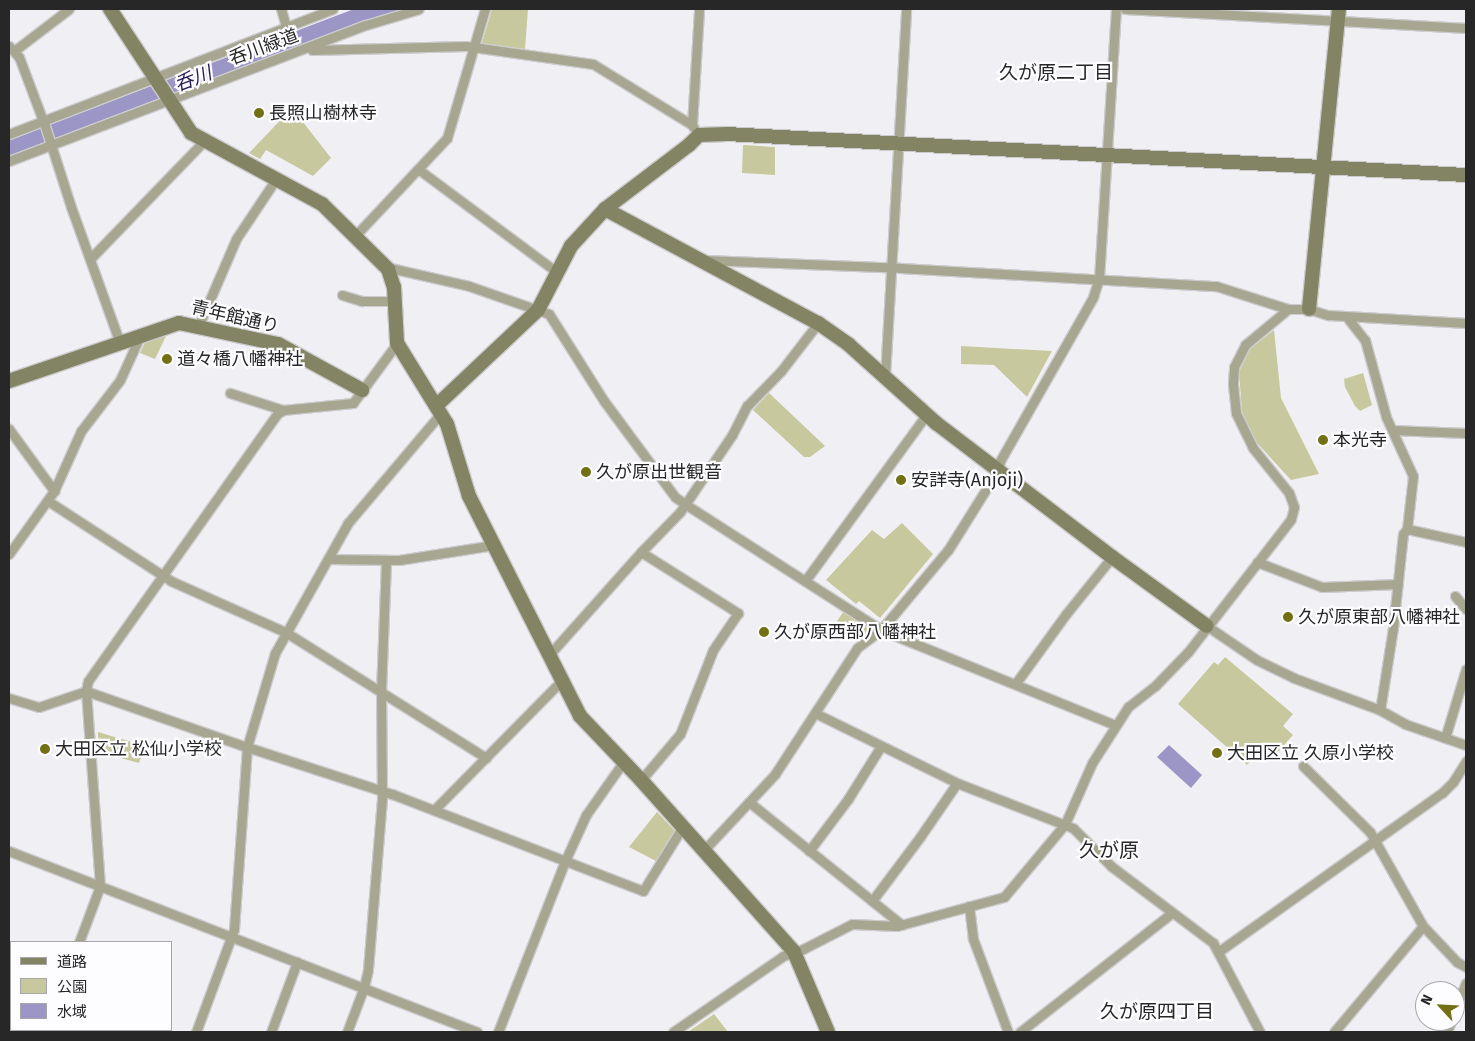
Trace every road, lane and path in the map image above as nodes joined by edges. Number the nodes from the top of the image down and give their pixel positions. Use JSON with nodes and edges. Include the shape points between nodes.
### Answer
{"nodes":[{"id":1,"x":69,"y":9,"type":"edge"},
{"id":2,"x":110,"y":9,"type":"edge"},
{"id":3,"x":281,"y":9,"type":"edge"},
{"id":4,"x":333,"y":9,"type":"edge"},
{"id":5,"x":419,"y":9,"type":"edge"},
{"id":6,"x":485,"y":9,"type":"edge"},
{"id":7,"x":699,"y":9,"type":"edge"},
{"id":8,"x":906,"y":9,"type":"edge"},
{"id":9,"x":1116,"y":9,"type":"edge"},
{"id":10,"x":1125,"y":9,"type":"edge"},
{"id":11,"x":1194,"y":11,"type":"edge"},
{"id":12,"x":1339,"y":15,"type":"edge"},
{"id":13,"x":286,"y":26,"type":"junction"},
{"id":14,"x":1466,"y":28,"type":"edge"},
{"id":15,"x":474,"y":46,"type":"junction"},
{"id":16,"x":11,"y":48,"type":"edge"},
{"id":17,"x":304,"y":50,"type":"junction"},
{"id":18,"x":156,"y":79,"type":"junction"},
{"id":19,"x":169,"y":98,"type":"junction"},
{"id":20,"x":44,"y":123,"type":"junction"},
{"id":21,"x":696,"y":130,"type":"junction"},
{"id":22,"x":9,"y":134,"type":"edge"},
{"id":23,"x":205,"y":140,"type":"junction"},
{"id":24,"x":50,"y":143,"type":"junction"},
{"id":25,"x":898,"y":143,"type":"junction"},
{"id":26,"x":1106,"y":155,"type":"junction"},
{"id":27,"x":9,"y":161,"type":"edge"},
{"id":28,"x":1323,"y":168,"type":"junction"},
{"id":29,"x":418,"y":169,"type":"junction"},
{"id":30,"x":1466,"y":175,"type":"edge"},
{"id":31,"x":276,"y":179,"type":"junction"},
{"id":32,"x":605,"y":209,"type":"junction"},
{"id":33,"x":354,"y":237,"type":"junction"},
{"id":34,"x":90,"y":259,"type":"junction"},
{"id":35,"x":700,"y":260,"type":"junction"},
{"id":36,"x":386,"y":266,"type":"junction"},
{"id":37,"x":892,"y":267,"type":"junction"},
{"id":38,"x":558,"y":273,"type":"junction"},
{"id":39,"x":1100,"y":279,"type":"junction"},
{"id":40,"x":342,"y":295,"type":"dead end"},
{"id":41,"x":394,"y":301,"type":"junction"},
{"id":42,"x":1288,"y":309,"type":"junction"},
{"id":43,"x":1309,"y":309,"type":"junction"},
{"id":44,"x":538,"y":310,"type":"junction"},
{"id":45,"x":1346,"y":316,"type":"junction"},
{"id":46,"x":818,"y":323,"type":"junction"},
{"id":47,"x":1466,"y":323,"type":"edge"},
{"id":48,"x":198,"y":327,"type":"junction"},
{"id":49,"x":140,"y":336,"type":"junction"},
{"id":50,"x":120,"y":343,"type":"junction"},
{"id":51,"x":397,"y":343,"type":"junction"},
{"id":52,"x":885,"y":376,"type":"junction"},
{"id":53,"x":9,"y":381,"type":"edge"},
{"id":54,"x":362,"y":390,"type":"junction"},
{"id":55,"x":230,"y":393,"type":"dead end"},
{"id":56,"x":283,"y":410,"type":"junction"},
{"id":57,"x":438,"y":410,"type":"junction"},
{"id":58,"x":926,"y":415,"type":"junction"},
{"id":59,"x":9,"y":429,"type":"edge"},
{"id":60,"x":1392,"y":430,"type":"junction"},
{"id":61,"x":1466,"y":433,"type":"edge"},
{"id":62,"x":998,"y":470,"type":"junction"},
{"id":63,"x":54,"y":491,"type":"junction"},
{"id":64,"x":48,"y":500,"type":"junction"},
{"id":65,"x":685,"y":504,"type":"junction"},
{"id":66,"x":1408,"y":529,"type":"junction"},
{"id":67,"x":1466,"y":542,"type":"edge"},
{"id":68,"x":494,"y":545,"type":"junction"},
{"id":69,"x":641,"y":552,"type":"junction"},
{"id":70,"x":9,"y":554,"type":"edge"},
{"id":71,"x":1112,"y":557,"type":"junction"},
{"id":72,"x":328,"y":559,"type":"junction"},
{"id":73,"x":386,"y":560,"type":"junction"},
{"id":74,"x":1257,"y":562,"type":"junction"},
{"id":75,"x":163,"y":576,"type":"junction"},
{"id":76,"x":805,"y":581,"type":"junction"},
{"id":77,"x":1398,"y":584,"type":"junction"},
{"id":78,"x":1455,"y":596,"type":"dead end"},
{"id":79,"x":1466,"y":609,"type":"edge"},
{"id":80,"x":1207,"y":626,"type":"junction"},
{"id":81,"x":881,"y":630,"type":"junction"},
{"id":82,"x":287,"y":633,"type":"junction"},
{"id":83,"x":550,"y":655,"type":"junction"},
{"id":84,"x":1466,"y":669,"type":"edge"},
{"id":85,"x":562,"y":680,"type":"junction"},
{"id":86,"x":1016,"y":683,"type":"junction"},
{"id":87,"x":86,"y":691,"type":"junction"},
{"id":88,"x":381,"y":692,"type":"junction"},
{"id":89,"x":9,"y":698,"type":"edge"},
{"id":90,"x":1380,"y":710,"type":"junction"},
{"id":91,"x":815,"y":713,"type":"junction"},
{"id":92,"x":1115,"y":726,"type":"junction"},
{"id":93,"x":1445,"y":738,"type":"junction"},
{"id":94,"x":1466,"y":745,"type":"edge"},
{"id":95,"x":881,"y":746,"type":"junction"},
{"id":96,"x":247,"y":748,"type":"junction"},
{"id":97,"x":486,"y":758,"type":"junction"},
{"id":98,"x":624,"y":761,"type":"junction"},
{"id":99,"x":1466,"y":761,"type":"edge"},
{"id":100,"x":1303,"y":766,"type":"dead end"},
{"id":101,"x":641,"y":780,"type":"junction"},
{"id":102,"x":957,"y":783,"type":"junction"},
{"id":103,"x":382,"y":792,"type":"junction"},
{"id":104,"x":749,"y":802,"type":"junction"},
{"id":105,"x":434,"y":810,"type":"junction"},
{"id":106,"x":1065,"y":824,"type":"junction"},
{"id":107,"x":683,"y":826,"type":"junction"},
{"id":108,"x":1373,"y":841,"type":"junction"},
{"id":109,"x":704,"y":850,"type":"junction"},
{"id":110,"x":9,"y":851,"type":"edge"},
{"id":111,"x":809,"y":851,"type":"junction"},
{"id":112,"x":565,"y":861,"type":"junction"},
{"id":113,"x":100,"y":886,"type":"junction"},
{"id":114,"x":872,"y":901,"type":"junction"},
{"id":115,"x":969,"y":906,"type":"junction"},
{"id":116,"x":1172,"y":913,"type":"junction"},
{"id":117,"x":902,"y":925,"type":"junction"},
{"id":118,"x":1423,"y":926,"type":"junction"},
{"id":119,"x":231,"y":937,"type":"junction"},
{"id":120,"x":79,"y":941,"type":"edge"},
{"id":121,"x":794,"y":952,"type":"junction"},
{"id":122,"x":1218,"y":952,"type":"junction"},
{"id":123,"x":297,"y":962,"type":"junction"},
{"id":124,"x":1466,"y":967,"type":"edge"},
{"id":125,"x":364,"y":987,"type":"junction"},
{"id":126,"x":196,"y":1032,"type":"edge"},
{"id":127,"x":271,"y":1032,"type":"edge"},
{"id":128,"x":347,"y":1032,"type":"edge"},
{"id":129,"x":477,"y":1032,"type":"edge"},
{"id":130,"x":498,"y":1032,"type":"edge"},
{"id":131,"x":674,"y":1032,"type":"edge"},
{"id":132,"x":828,"y":1032,"type":"edge"},
{"id":133,"x":1008,"y":1032,"type":"edge"},
{"id":134,"x":1020,"y":1032,"type":"edge"},
{"id":135,"x":1260,"y":1032,"type":"edge"},
{"id":136,"x":1334,"y":1032,"type":"edge"}],
"edges":[{"from":1,"to":16,"type":"street"},
{"from":2,"to":18,"type":"street"},
{"from":3,"to":13,"type":"street"},
{"from":4,"to":13,"type":"street"},
{"from":5,"to":17,"type":"street","name":"呑川緑道"},
{"from":6,"to":15,"type":"street"},
{"from":7,"to":21,"type":"street"},
{"from":8,"to":25,"type":"street"},
{"from":9,"to":26,"type":"street"},
{"from":10,"to":11,"type":"street"},
{"from":11,"to":12,"type":"street"},
{"from":12,"to":14,"type":"street"},
{"from":12,"to":28,"type":"street"},
{"from":13,"to":18,"type":"street"},
{"from":15,"to":17,"type":"street"},
{"from":15,"to":21,"type":"street","via":[[593,64]]},
{"from":15,"to":29,"type":"street","via":[[446,138]]},
{"from":16,"to":20,"type":"street","via":[[19,57]]},
{"from":17,"to":19,"type":"street","name":"呑川緑道"},
{"from":18,"to":19,"type":"street"},
{"from":18,"to":20,"type":"street"},
{"from":19,"to":23,"type":"street","via":[[191,133]]},
{"from":19,"to":24,"type":"street","name":"呑川緑道"},
{"from":20,"to":22,"type":"street"},
{"from":20,"to":24,"type":"street"},
{"from":21,"to":25,"type":"street"},
{"from":21,"to":32,"type":"street","via":[[689,145]]},
{"from":23,"to":31,"type":"street"},
{"from":23,"to":34,"type":"street"},
{"from":24,"to":27,"type":"street","name":"呑川緑道"},
{"from":24,"to":34,"type":"street"},
{"from":25,"to":26,"type":"street"},
{"from":25,"to":37,"type":"street"},
{"from":26,"to":28,"type":"street"},
{"from":26,"to":39,"type":"street"},
{"from":28,"to":30,"type":"street"},
{"from":28,"to":43,"type":"street"},
{"from":29,"to":33,"type":"street"},
{"from":29,"to":38,"type":"street"},
{"from":31,"to":33,"type":"street","via":[[322,204]]},
{"from":31,"to":48,"type":"street","via":[[236,239]]},
{"from":32,"to":35,"type":"street"},
{"from":32,"to":38,"type":"street","via":[[571,246]]},
{"from":33,"to":36,"type":"street"},
{"from":34,"to":50,"type":"street"},
{"from":35,"to":37,"type":"street"},
{"from":35,"to":46,"type":"street"},
{"from":36,"to":41,"type":"street","via":[[392,277]]},
{"from":36,"to":44,"type":"street","via":[[469,286]]},
{"from":37,"to":39,"type":"street"},
{"from":37,"to":52,"type":"street"},
{"from":38,"to":44,"type":"street"},
{"from":39,"to":42,"type":"street","via":[[1216,286]]},
{"from":39,"to":62,"type":"street"},
{"from":40,"to":41,"type":"street","via":[[362,301]]},
{"from":41,"to":51,"type":"street"},
{"from":42,"to":43,"type":"street"},
{"from":42,"to":74,"type":"street","via":[[1244,344],[1234,367],[1236,413],[1252,448],[1289,492],[1294,507],[1291,519]]},
{"from":43,"to":45,"type":"street"},
{"from":44,"to":57,"type":"street"},
{"from":44,"to":65,"type":"street","via":[[548,314],[604,401],[675,497]]},
{"from":45,"to":47,"type":"street"},
{"from":45,"to":60,"type":"street","via":[[1365,340]]},
{"from":46,"to":52,"type":"street","via":[[849,344]]},
{"from":46,"to":65,"type":"street","via":[[747,406],[732,435]]},
{"from":48,"to":49,"type":"street","name":"青年館通り","via":[[176,324]]},
{"from":48,"to":54,"type":"street","name":"青年館通り","via":[[278,344]]},
{"from":49,"to":50,"type":"street","name":"青年館通り"},
{"from":49,"to":63,"type":"street","via":[[120,380],[82,431]]},
{"from":50,"to":53,"type":"street","name":"青年館通り"},
{"from":51,"to":54,"type":"street"},
{"from":51,"to":57,"type":"street"},
{"from":52,"to":58,"type":"street"},
{"from":54,"to":56,"type":"street","via":[[353,403]]},
{"from":55,"to":56,"type":"street"},
{"from":56,"to":75,"type":"street","via":[[277,414]]},
{"from":57,"to":68,"type":"street","via":[[452,434],[469,496]]},
{"from":57,"to":72,"type":"street","via":[[348,523]]},
{"from":58,"to":62,"type":"street"},
{"from":58,"to":76,"type":"street"},
{"from":59,"to":63,"type":"street"},
{"from":60,"to":61,"type":"street"},
{"from":60,"to":66,"type":"street","via":[[1413,476]]},
{"from":62,"to":71,"type":"street"},
{"from":62,"to":81,"type":"street","via":[[948,550]]},
{"from":63,"to":64,"type":"street"},
{"from":64,"to":70,"type":"street"},
{"from":64,"to":75,"type":"street"},
{"from":65,"to":69,"type":"street"},
{"from":65,"to":76,"type":"street"},
{"from":66,"to":67,"type":"street"},
{"from":66,"to":77,"type":"street","via":[[1403,534]]},
{"from":68,"to":73,"type":"street"},
{"from":68,"to":83,"type":"street"},
{"from":69,"to":83,"type":"street"},
{"from":69,"to":101,"type":"street","via":[[738,613],[713,650],[680,734]]},
{"from":71,"to":80,"type":"street"},
{"from":71,"to":86,"type":"street"},
{"from":72,"to":73,"type":"street"},
{"from":72,"to":82,"type":"street"},
{"from":73,"to":88,"type":"street"},
{"from":74,"to":77,"type":"street","via":[[1322,587]]},
{"from":74,"to":80,"type":"street"},
{"from":75,"to":82,"type":"street"},
{"from":75,"to":87,"type":"street","via":[[91,677]]},
{"from":76,"to":81,"type":"street"},
{"from":77,"to":90,"type":"street"},
{"from":78,"to":79,"type":"street"},
{"from":80,"to":90,"type":"street","via":[[1256,660]]},
{"from":80,"to":92,"type":"street","via":[[1188,652],[1155,686],[1128,707]]},
{"from":81,"to":86,"type":"street"},
{"from":81,"to":91,"type":"street","via":[[857,648]]},
{"from":82,"to":88,"type":"street"},
{"from":82,"to":96,"type":"street","via":[[275,653]]},
{"from":83,"to":85,"type":"street"},
{"from":84,"to":93,"type":"street"},
{"from":85,"to":97,"type":"street"},
{"from":85,"to":98,"type":"street","via":[[580,716]]},
{"from":86,"to":92,"type":"street"},
{"from":87,"to":89,"type":"street","via":[[39,706]]},
{"from":87,"to":96,"type":"street"},
{"from":87,"to":113,"type":"street"},
{"from":88,"to":97,"type":"street"},
{"from":88,"to":103,"type":"street"},
{"from":90,"to":93,"type":"street","via":[[1405,724]]},
{"from":91,"to":95,"type":"street"},
{"from":91,"to":104,"type":"street","via":[[775,774]]},
{"from":92,"to":106,"type":"street","via":[[1092,763]]},
{"from":93,"to":94,"type":"street"},
{"from":95,"to":102,"type":"street"},
{"from":95,"to":111,"type":"street","via":[[848,799]]},
{"from":96,"to":103,"type":"street"},
{"from":96,"to":119,"type":"street"},
{"from":97,"to":105,"type":"street"},
{"from":98,"to":101,"type":"street"},
{"from":98,"to":112,"type":"street","via":[[586,815]]},
{"from":99,"to":108,"type":"street","via":[[1442,793]]},
{"from":100,"to":108,"type":"street","via":[[1370,832]]},
{"from":101,"to":107,"type":"street"},
{"from":102,"to":106,"type":"street"},
{"from":102,"to":114,"type":"street"},
{"from":103,"to":105,"type":"street"},
{"from":103,"to":125,"type":"street"},
{"from":104,"to":109,"type":"street"},
{"from":104,"to":111,"type":"street"},
{"from":105,"to":112,"type":"street"},
{"from":106,"to":115,"type":"street","via":[[1004,897]]},
{"from":106,"to":116,"type":"street","via":[[1111,866]]},
{"from":107,"to":109,"type":"street"},
{"from":107,"to":112,"type":"street","via":[[643,891]]},
{"from":108,"to":118,"type":"street"},
{"from":108,"to":122,"type":"street"},
{"from":109,"to":121,"type":"street"},
{"from":110,"to":113,"type":"street"},
{"from":111,"to":114,"type":"street"},
{"from":112,"to":130,"type":"street"},
{"from":113,"to":119,"type":"street"},
{"from":113,"to":120,"type":"street"},
{"from":114,"to":117,"type":"street"},
{"from":115,"to":117,"type":"street"},
{"from":115,"to":133,"type":"street","via":[[973,939]]},
{"from":116,"to":122,"type":"street","via":[[1213,943]]},
{"from":116,"to":134,"type":"street"},
{"from":117,"to":121,"type":"street","via":[[852,924]]},
{"from":118,"to":124,"type":"street","via":[[1457,962]]},
{"from":118,"to":136,"type":"street"},
{"from":119,"to":123,"type":"street"},
{"from":119,"to":126,"type":"street"},
{"from":121,"to":131,"type":"street","via":[[783,956]]},
{"from":121,"to":132,"type":"street"},
{"from":122,"to":135,"type":"street"},
{"from":123,"to":125,"type":"street"},
{"from":123,"to":127,"type":"street"},
{"from":125,"to":128,"type":"street"},
{"from":125,"to":129,"type":"street"}]}
